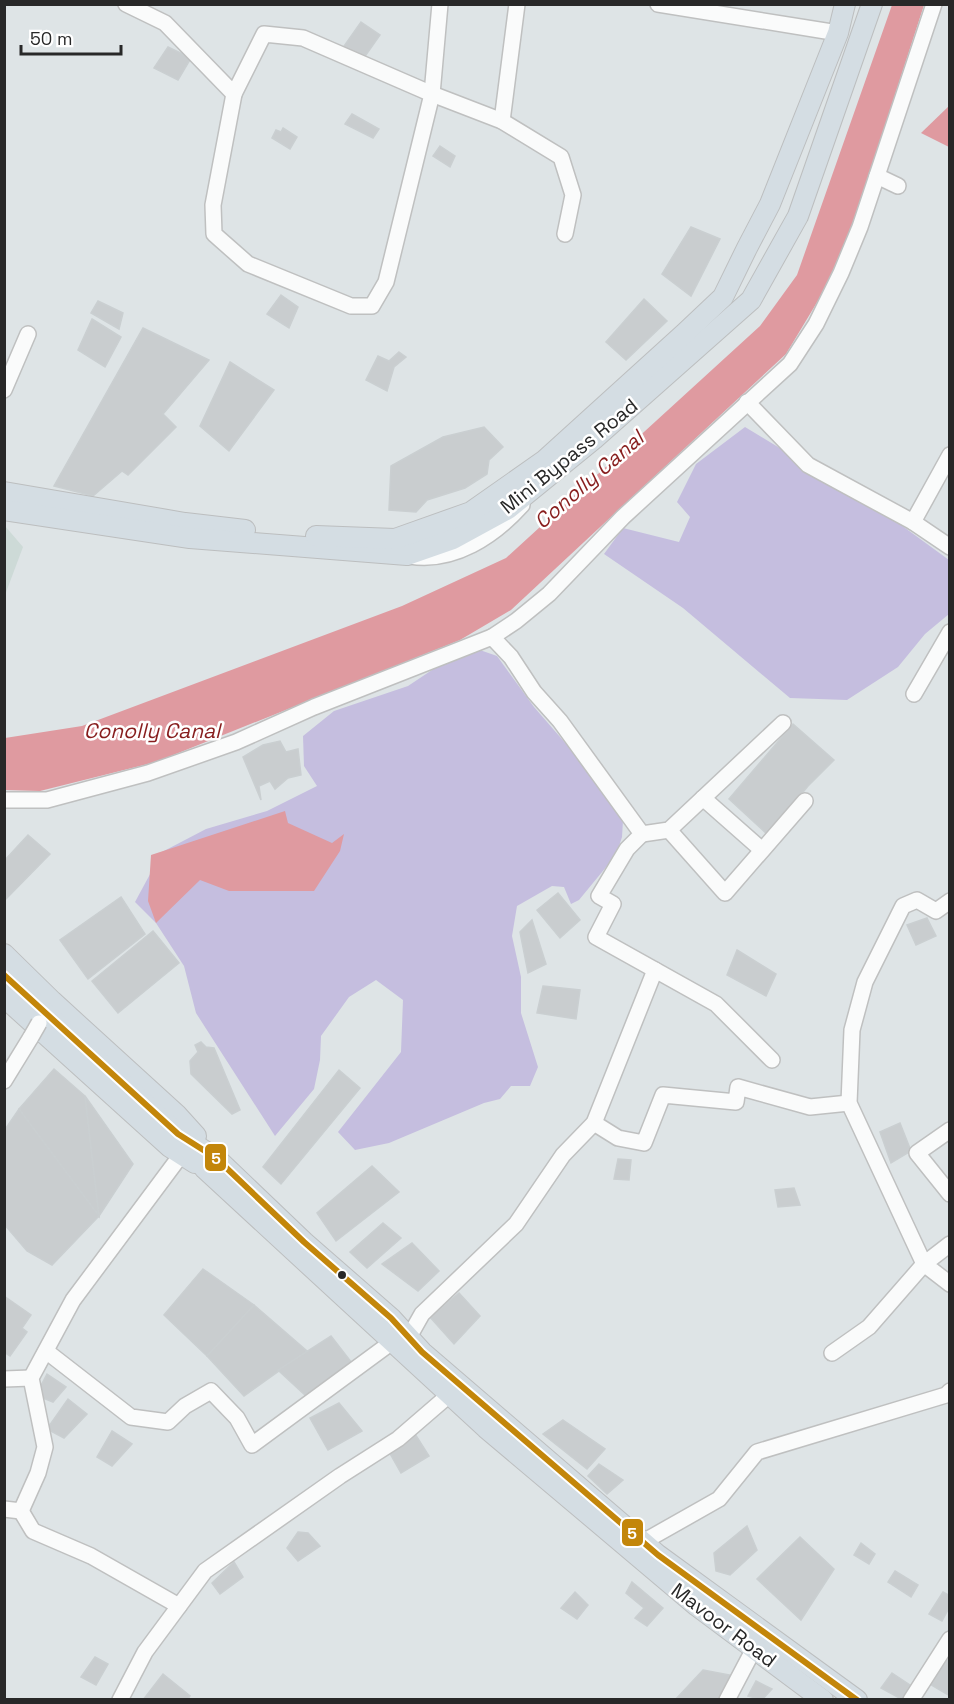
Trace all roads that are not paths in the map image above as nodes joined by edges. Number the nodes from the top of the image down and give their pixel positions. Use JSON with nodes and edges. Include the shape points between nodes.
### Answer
{"nodes":[{"id":1,"x":126,"y":4,"type":"edge"},
{"id":2,"x":440,"y":4,"type":"edge"},
{"id":3,"x":518,"y":4,"type":"edge"},
{"id":4,"x":658,"y":4,"type":"edge"},
{"id":5,"x":846,"y":4,"type":"edge"},
{"id":6,"x":872,"y":4,"type":"edge"},
{"id":7,"x":934,"y":4,"type":"edge"},
{"id":8,"x":838,"y":33,"type":"junction"},
{"id":9,"x":234,"y":93,"type":"junction"},
{"id":10,"x":432,"y":94,"type":"junction"},
{"id":11,"x":502,"y":121,"type":"junction"},
{"id":12,"x":877,"y":176,"type":"junction"},
{"id":13,"x":898,"y":186,"type":"dead end"},
{"id":14,"x":566,"y":234,"type":"dead end"},
{"id":15,"x":28,"y":334,"type":"dead end"},
{"id":16,"x":4,"y":390,"type":"edge"},
{"id":17,"x":747,"y":402,"type":"junction"},
{"id":18,"x":950,"y":455,"type":"edge"},
{"id":19,"x":4,"y":492,"type":"edge"},
{"id":20,"x":4,"y":510,"type":"edge"},
{"id":21,"x":914,"y":522,"type":"junction"},
{"id":22,"x":339,"y":543,"type":"junction"},
{"id":23,"x":950,"y":547,"type":"edge"},
{"id":24,"x":950,"y":632,"type":"edge"},
{"id":25,"x":492,"y":637,"type":"junction"},
{"id":26,"x":914,"y":694,"type":"dead end"},
{"id":27,"x":783,"y":723,"type":"dead end"},
{"id":28,"x":703,"y":798,"type":"junction"},
{"id":29,"x":4,"y":800,"type":"edge"},
{"id":30,"x":805,"y":801,"type":"dead end"},
{"id":31,"x":669,"y":830,"type":"junction"},
{"id":32,"x":642,"y":834,"type":"junction"},
{"id":33,"x":762,"y":850,"type":"junction"},
{"id":34,"x":950,"y":901,"type":"edge"},
{"id":35,"x":4,"y":954,"type":"edge"},
{"id":36,"x":655,"y":970,"type":"junction"},
{"id":37,"x":4,"y":975,"type":"edge"},
{"id":38,"x":4,"y":997,"type":"edge"},
{"id":39,"x":40,"y":1021,"type":"dead end"},
{"id":40,"x":772,"y":1060,"type":"dead end"},
{"id":41,"x":4,"y":1081,"type":"edge"},
{"id":42,"x":849,"y":1103,"type":"junction"},
{"id":43,"x":594,"y":1123,"type":"junction"},
{"id":44,"x":950,"y":1130,"type":"edge"},
{"id":45,"x":181,"y":1155,"type":"junction"},
{"id":46,"x":210,"y":1164,"type":"junction"},
{"id":47,"x":950,"y":1194,"type":"edge"},
{"id":48,"x":950,"y":1244,"type":"edge"},
{"id":49,"x":924,"y":1264,"type":"junction"},
{"id":50,"x":950,"y":1284,"type":"edge"},
{"id":51,"x":400,"y":1339,"type":"junction"},
{"id":52,"x":46,"y":1351,"type":"junction"},
{"id":53,"x":832,"y":1353,"type":"dead end"},
{"id":54,"x":31,"y":1378,"type":"junction"},
{"id":55,"x":4,"y":1379,"type":"edge"},
{"id":56,"x":455,"y":1390,"type":"junction"},
{"id":57,"x":950,"y":1391,"type":"edge"},
{"id":58,"x":4,"y":1509,"type":"edge"},
{"id":59,"x":21,"y":1512,"type":"junction"},
{"id":60,"x":643,"y":1542,"type":"junction"},
{"id":61,"x":179,"y":1606,"type":"junction"},
{"id":62,"x":950,"y":1639,"type":"edge"},
{"id":63,"x":759,"y":1641,"type":"junction"},
{"id":64,"x":120,"y":1700,"type":"edge"},
{"id":65,"x":728,"y":1700,"type":"edge"},
{"id":66,"x":823,"y":1700,"type":"edge"},
{"id":67,"x":857,"y":1700,"type":"edge"},
{"id":68,"x":911,"y":1700,"type":"edge"}],
"edges":[{"from":1,"to":9,"type":"street","via":[[165,23]]},
{"from":2,"to":10,"type":"street"},
{"from":3,"to":11,"type":"street"},
{"from":4,"to":8,"type":"street"},
{"from":5,"to":8,"type":"main road","name":"Mini Bypass Road"},
{"from":6,"to":22,"type":"main road","name":"Mini Bypass Road","via":[[798,216],[751,300],[594,440],[508,509],[453,539],[407,555]]},
{"from":7,"to":12,"type":"street"},
{"from":8,"to":22,"type":"main road","name":"Mini Bypass Road","via":[[770,204],[723,297],[545,460],[471,512],[395,539]]},
{"from":9,"to":10,"type":"street","via":[[264,34],[303,38]]},
{"from":9,"to":10,"type":"street","via":[[213,205],[214,234],[248,264],[351,306],[372,306],[386,282]]},
{"from":10,"to":11,"type":"street"},
{"from":11,"to":14,"type":"street","via":[[561,157],[573,195]]},
{"from":12,"to":13,"type":"street"},
{"from":12,"to":17,"type":"street","via":[[842,273],[816,324],[790,364]]},
{"from":15,"to":16,"type":"street"},
{"from":17,"to":21,"type":"street","via":[[807,465]]},
{"from":17,"to":25,"type":"street","via":[[623,517],[549,594]]},
{"from":18,"to":21,"type":"street"},
{"from":19,"to":22,"type":"main road","name":"Mini Bypass Road","via":[[185,523]]},
{"from":20,"to":22,"type":"main road","name":"Mini Bypass Road","via":[[190,538]]},
{"from":21,"to":23,"type":"street"},
{"from":24,"to":26,"type":"street"},
{"from":25,"to":29,"type":"street","via":[[236,742],[148,773],[47,800]]},
{"from":25,"to":32,"type":"street","via":[[560,721]]},
{"from":27,"to":28,"type":"street"},
{"from":28,"to":31,"type":"street"},
{"from":28,"to":33,"type":"street"},
{"from":30,"to":33,"type":"street"},
{"from":31,"to":32,"type":"street"},
{"from":31,"to":33,"type":"street","via":[[725,893]]},
{"from":32,"to":36,"type":"street","via":[[627,849],[599,896],[613,904],[596,937]]},
{"from":34,"to":42,"type":"street","via":[[936,911],[917,900],[903,906],[865,982],[852,1030]]},
{"from":35,"to":46,"type":"main road","via":[[177,1115]]},
{"from":36,"to":40,"type":"street","via":[[716,1004]]},
{"from":36,"to":43,"type":"street"},
{"from":37,"to":46,"type":"main road","name":"Mavoor Road"},
{"from":38,"to":45,"type":"main road"},
{"from":39,"to":41,"type":"street","bridge":true},
{"from":42,"to":43,"type":"street","via":[[810,1107],[738,1087],[736,1102],[663,1095],[644,1143],[618,1138]]},
{"from":42,"to":49,"type":"street"},
{"from":43,"to":51,"type":"street","via":[[563,1155],[516,1224]]},
{"from":44,"to":47,"type":"street","via":[[917,1153]]},
{"from":45,"to":46,"type":"main road"},
{"from":45,"to":52,"type":"street","via":[[73,1300]]},
{"from":46,"to":51,"type":"main road","name":"Mavoor Road"},
{"from":48,"to":49,"type":"street"},
{"from":49,"to":50,"type":"street"},
{"from":49,"to":53,"type":"street","via":[[869,1327]]},
{"from":51,"to":52,"type":"street","via":[[252,1445],[237,1418],[211,1391],[168,1422],[131,1417]]},
{"from":51,"to":56,"type":"main road","name":"Mavoor Road"},
{"from":52,"to":54,"type":"street"},
{"from":54,"to":55,"type":"street"},
{"from":54,"to":59,"type":"street","via":[[45,1447]]},
{"from":56,"to":60,"type":"main road","name":"Mavoor Road"},
{"from":56,"to":61,"type":"street","via":[[398,1439],[205,1571]]},
{"from":56,"to":63,"type":"main road","name":"Mavoor Road","via":[[681,1593]]},
{"from":57,"to":60,"type":"street","via":[[758,1452],[719,1499]]},
{"from":58,"to":59,"type":"street"},
{"from":59,"to":61,"type":"street","via":[[33,1531],[91,1556]]},
{"from":60,"to":63,"type":"main road","name":"Mavoor Road"},
{"from":61,"to":64,"type":"street","via":[[146,1652]]},
{"from":62,"to":68,"type":"street"},
{"from":63,"to":65,"type":"street"},
{"from":63,"to":66,"type":"main road","name":"Mavoor Road"},
{"from":63,"to":67,"type":"main road","name":"Mavoor Road"}]}
